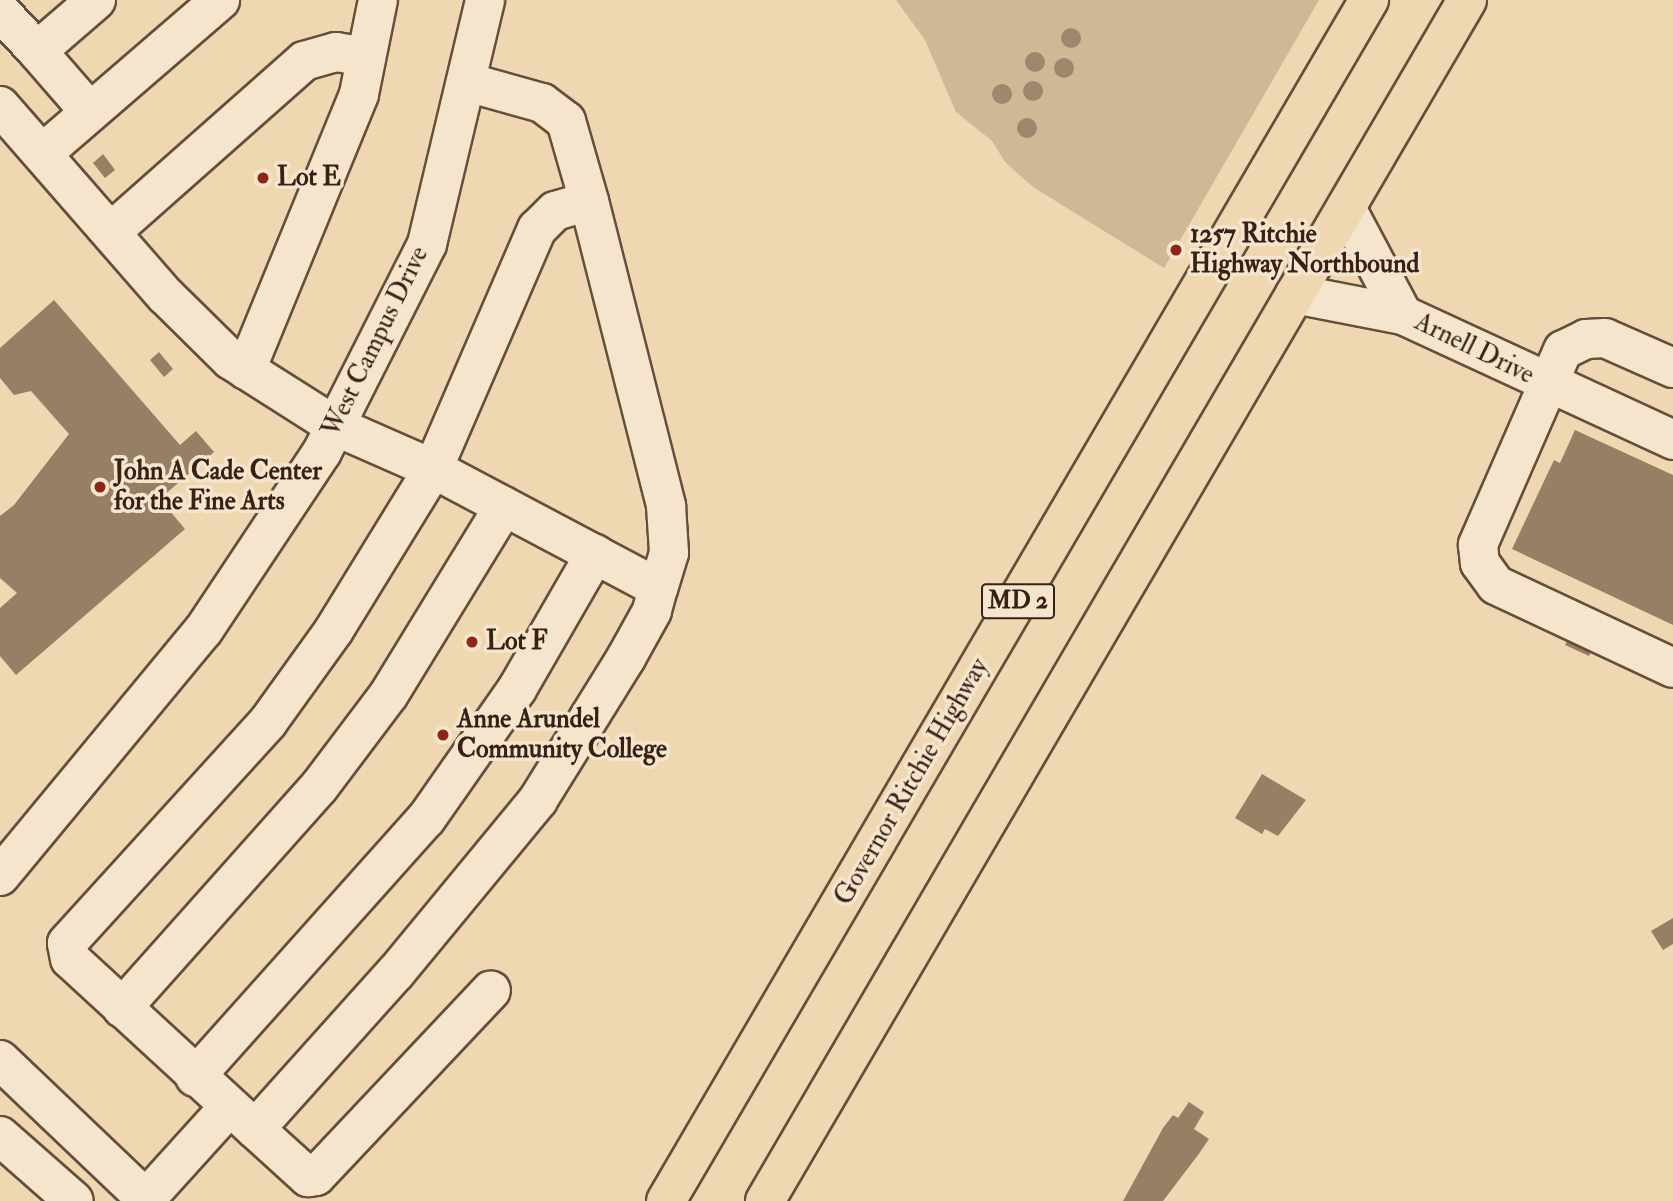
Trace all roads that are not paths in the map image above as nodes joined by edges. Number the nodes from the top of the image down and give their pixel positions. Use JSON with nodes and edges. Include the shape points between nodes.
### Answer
{"nodes":[{"id":1,"x":96,"y":0,"type":"edge"},
{"id":2,"x":220,"y":0,"type":"edge"},
{"id":3,"x":378,"y":0,"type":"edge"},
{"id":4,"x":485,"y":0,"type":"edge"},
{"id":5,"x":1369,"y":0,"type":"edge"},
{"id":6,"x":1467,"y":0,"type":"edge"},
{"id":7,"x":0,"y":10,"type":"edge"},
{"id":8,"x":37,"y":51,"type":"junction"},
{"id":9,"x":366,"y":57,"type":"junction"},
{"id":10,"x":467,"y":82,"type":"junction"},
{"id":11,"x":0,"y":106,"type":"edge"},
{"id":12,"x":90,"y":112,"type":"junction"},
{"id":13,"x":43,"y":153,"type":"junction"},
{"id":14,"x":589,"y":201,"type":"junction"},
{"id":15,"x":1346,"y":208,"type":"junction"},
{"id":16,"x":111,"y":232,"type":"junction"},
{"id":17,"x":1295,"y":294,"type":"junction"},
{"id":18,"x":1403,"y":315,"type":"junction"},
{"id":19,"x":1673,"y":368,"type":"edge"},
{"id":20,"x":246,"y":370,"type":"junction"},
{"id":21,"x":1545,"y":383,"type":"junction"},
{"id":22,"x":335,"y":426,"type":"junction"},
{"id":23,"x":1673,"y":440,"type":"edge"},
{"id":24,"x":433,"y":469,"type":"junction"},
{"id":25,"x":504,"y":506,"type":"junction"},
{"id":26,"x":595,"y":554,"type":"junction"},
{"id":27,"x":658,"y":588,"type":"junction"},
{"id":28,"x":1673,"y":668,"type":"edge"},
{"id":29,"x":0,"y":876,"type":"edge"},
{"id":30,"x":491,"y":990,"type":"dead end"},
{"id":31,"x":122,"y":1008,"type":"junction"},
{"id":32,"x":0,"y":1060,"type":"edge"},
{"id":33,"x":195,"y":1077,"type":"junction"},
{"id":34,"x":242,"y":1119,"type":"junction"},
{"id":35,"x":0,"y":1136,"type":"edge"},
{"id":36,"x":146,"y":1200,"type":"edge"},
{"id":37,"x":74,"y":1201,"type":"edge"},
{"id":38,"x":666,"y":1201,"type":"edge"},
{"id":39,"x":765,"y":1201,"type":"edge"}],
"edges":[{"from":1,"to":8,"type":"street"},
{"from":2,"to":12,"type":"street"},
{"from":3,"to":9,"type":"street"},
{"from":4,"to":10,"type":"street","name":"West Campus Drive"},
{"from":5,"to":38,"type":"highway","name":"Governor Ritchie Highway","number":"MD 2"},
{"from":6,"to":15,"type":"highway"},
{"from":7,"to":8,"type":"street"},
{"from":8,"to":12,"type":"street"},
{"from":9,"to":16,"type":"street","via":[[336,52],[304,61]]},
{"from":9,"to":20,"type":"street","via":[[359,94]]},
{"from":10,"to":14,"type":"street","via":[[542,103],[566,121]]},
{"from":10,"to":22,"type":"street","name":"West Campus Drive","via":[[427,244]]},
{"from":11,"to":13,"type":"street"},
{"from":12,"to":13,"type":"street"},
{"from":13,"to":16,"type":"street"},
{"from":14,"to":24,"type":"street","via":[[555,211],[537,229]]},
{"from":14,"to":27,"type":"street","via":[[666,506],[669,553]]},
{"from":15,"to":17,"type":"highway"},
{"from":15,"to":18,"type":"street","name":"Arnell Drive"},
{"from":16,"to":20,"type":"street","via":[[166,296]]},
{"from":17,"to":18,"type":"street","name":"Arnell Drive"},
{"from":17,"to":39,"type":"highway"},
{"from":18,"to":21,"type":"street","name":"Arnell Drive"},
{"from":19,"to":21,"type":"street","name":"Arnell Drive","via":[[1605,338],[1586,339],[1563,349]]},
{"from":20,"to":22,"type":"street"},
{"from":21,"to":23,"type":"street","name":"Arnell Drive"},
{"from":21,"to":28,"type":"street","via":[[1478,545],[1480,563],[1496,585]]},
{"from":22,"to":24,"type":"street"},
{"from":22,"to":29,"type":"street","name":"West Campus Drive","via":[[202,631]]},
{"from":24,"to":25,"type":"street"},
{"from":24,"to":31,"type":"street","via":[[334,630],[268,722],[67,943],[70,959]]},
{"from":25,"to":26,"type":"street"},
{"from":25,"to":31,"type":"street","via":[[388,694],[319,787]]},
{"from":26,"to":27,"type":"street"},
{"from":26,"to":33,"type":"street","via":[[517,689],[426,818]]},
{"from":27,"to":34,"type":"street","via":[[652,611],[626,658],[538,800],[396,972]]},
{"from":30,"to":34,"type":"street","via":[[316,1176],[308,1177]]},
{"from":31,"to":33,"type":"street"},
{"from":32,"to":36,"type":"street"},
{"from":33,"to":34,"type":"street"},
{"from":34,"to":36,"type":"street"},
{"from":35,"to":37,"type":"street"}]}
